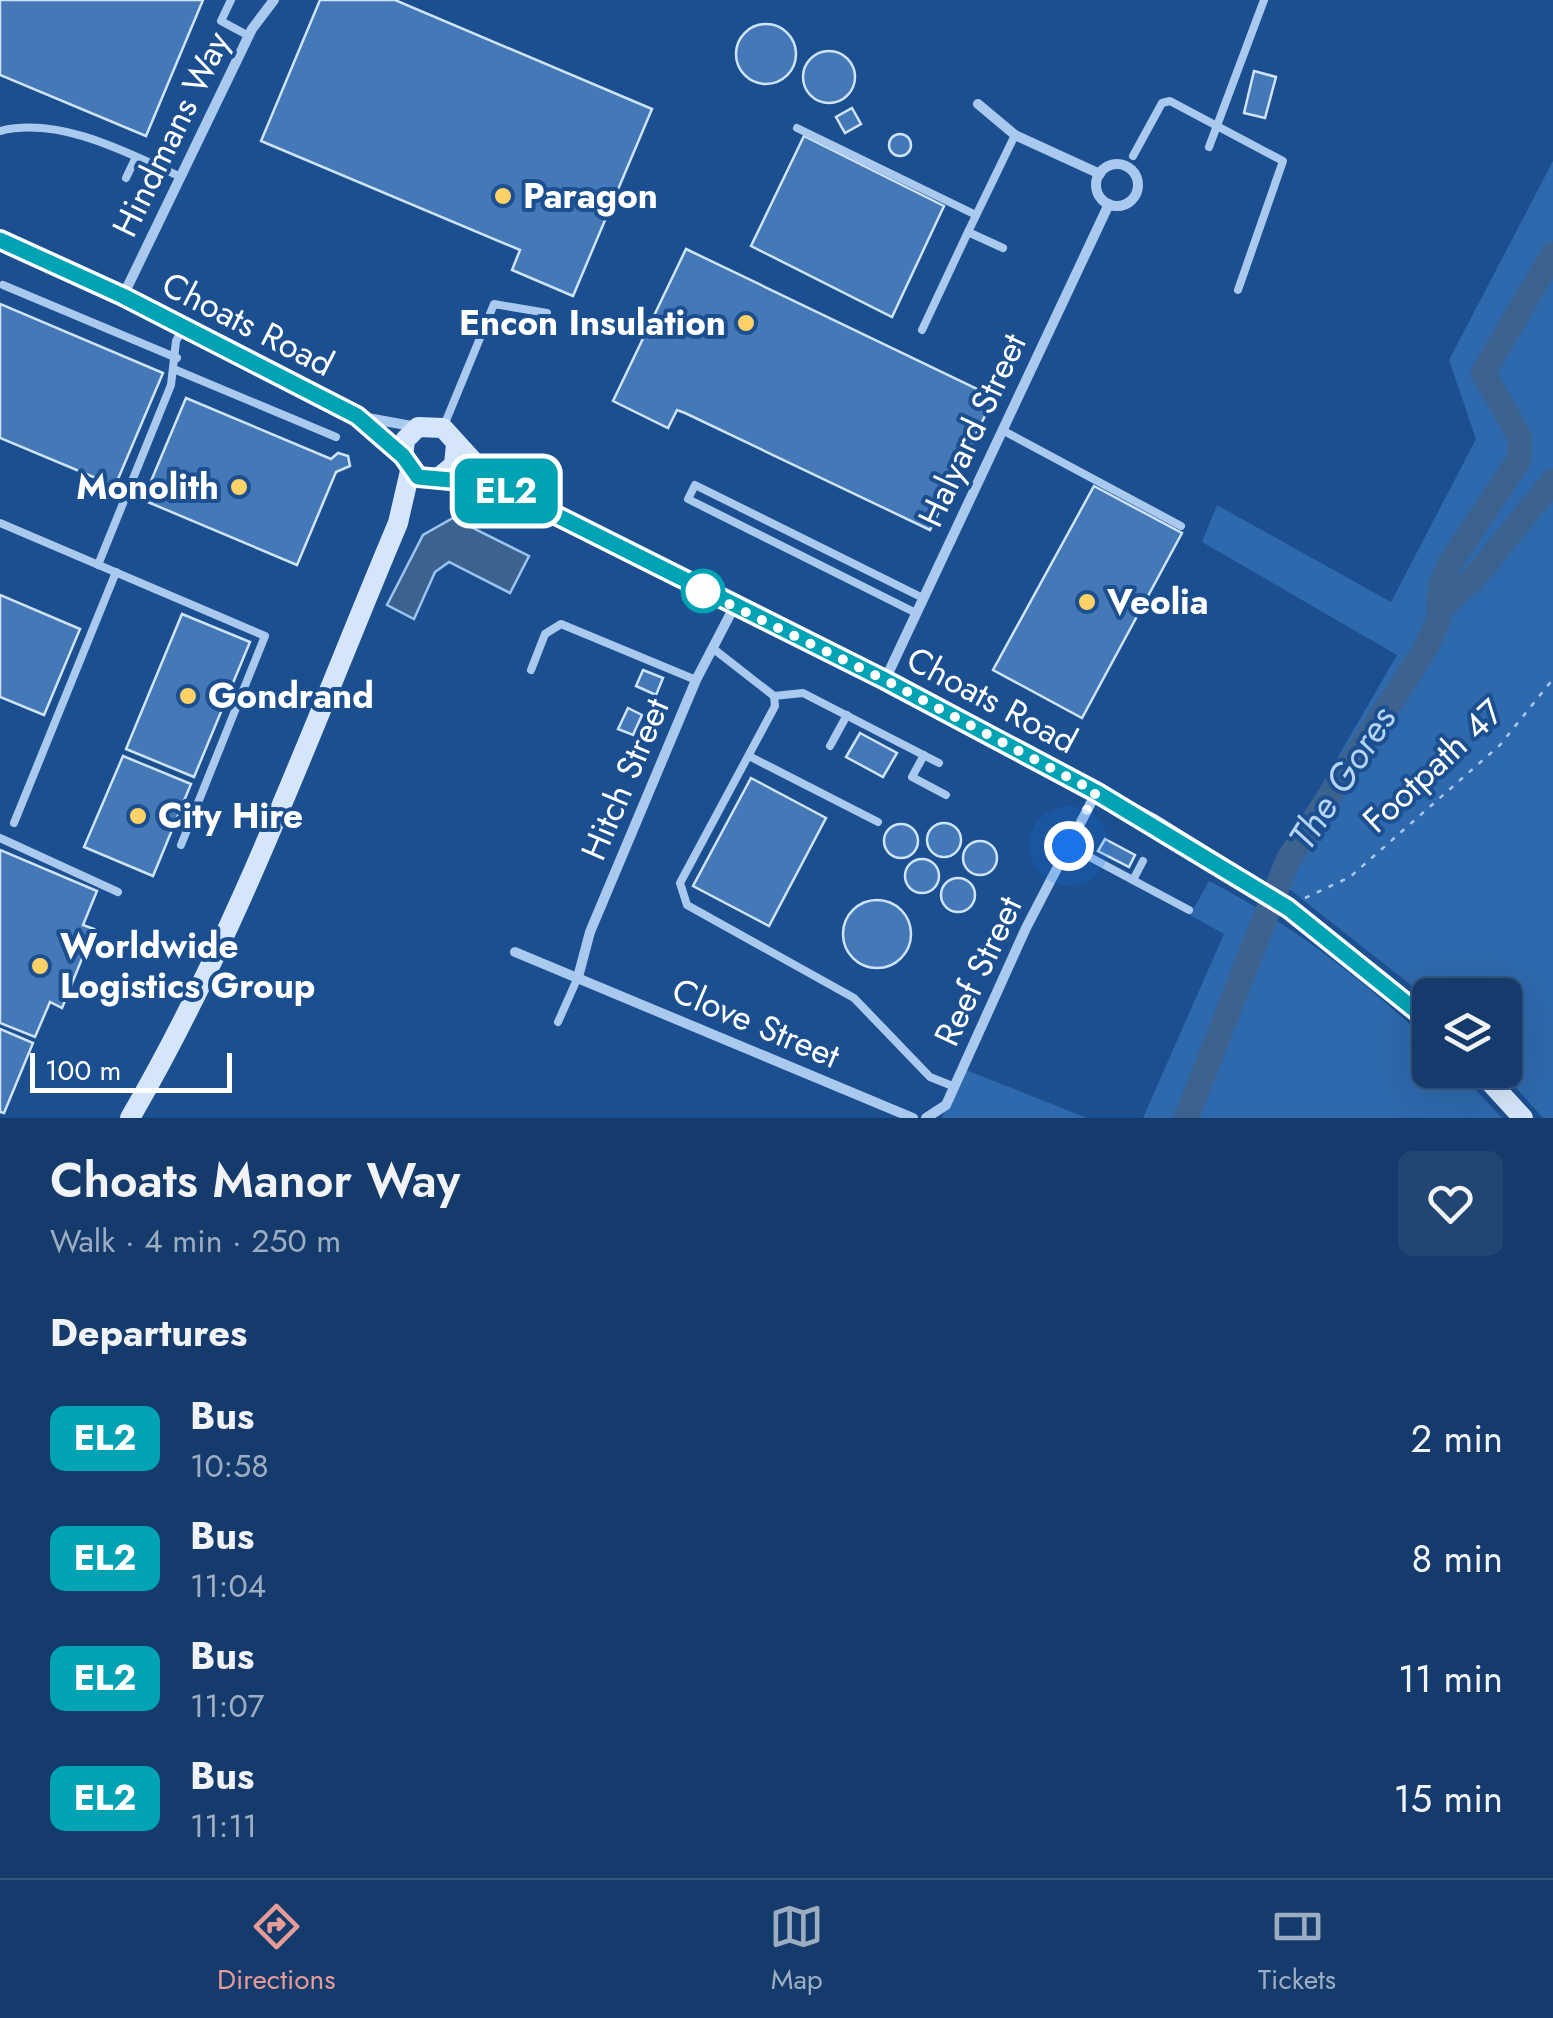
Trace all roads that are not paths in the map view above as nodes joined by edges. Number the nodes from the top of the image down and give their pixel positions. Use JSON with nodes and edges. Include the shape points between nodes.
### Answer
{"nodes":[{"id":1,"x":232,"y":0,"type":"edge"},
{"id":2,"x":274,"y":0,"type":"edge"},
{"id":3,"x":1264,"y":0,"type":"edge"},
{"id":4,"x":249,"y":36,"type":"junction"},
{"id":5,"x":978,"y":104,"type":"dead end"},
{"id":6,"x":1218,"y":124,"type":"junction"},
{"id":7,"x":796,"y":128,"type":"dead end"},
{"id":8,"x":0,"y":131,"type":"edge"},
{"id":9,"x":1014,"y":135,"type":"junction"},
{"id":10,"x":1210,"y":147,"type":"dead end"},
{"id":11,"x":136,"y":157,"type":"junction"},
{"id":12,"x":1131,"y":162,"type":"junction"},
{"id":13,"x":1100,"y":174,"type":"junction"},
{"id":14,"x":126,"y":178,"type":"dead end"},
{"id":15,"x":181,"y":178,"type":"junction"},
{"id":16,"x":1108,"y":204,"type":"junction"},
{"id":17,"x":976,"y":216,"type":"junction"},
{"id":18,"x":968,"y":232,"type":"junction"},
{"id":19,"x":0,"y":240,"type":"edge"},
{"id":20,"x":1003,"y":248,"type":"dead end"},
{"id":21,"x":3,"y":286,"type":"dead end"},
{"id":22,"x":1238,"y":290,"type":"dead end"},
{"id":23,"x":123,"y":296,"type":"junction"},
{"id":24,"x":547,"y":313,"type":"dead end"},
{"id":25,"x":184,"y":326,"type":"junction"},
{"id":26,"x":922,"y":330,"type":"dead end"},
{"id":27,"x":177,"y":358,"type":"junction"},
{"id":28,"x":176,"y":370,"type":"junction"},
{"id":29,"x":357,"y":416,"type":"junction"},
{"id":30,"x":418,"y":427,"type":"junction"},
{"id":31,"x":1002,"y":430,"type":"junction"},
{"id":32,"x":450,"y":436,"type":"junction"},
{"id":33,"x":336,"y":437,"type":"dead end"},
{"id":34,"x":406,"y":464,"type":"junction"},
{"id":35,"x":435,"y":479,"type":"junction"},
{"id":36,"x":494,"y":484,"type":"junction"},
{"id":37,"x":0,"y":523,"type":"edge"},
{"id":38,"x":398,"y":523,"type":"junction"},
{"id":39,"x":1181,"y":526,"type":"dead end"},
{"id":40,"x":98,"y":565,"type":"junction"},
{"id":41,"x":116,"y":572,"type":"junction"},
{"id":42,"x":923,"y":598,"type":"junction"},
{"id":43,"x":734,"y":607,"type":"junction"},
{"id":44,"x":916,"y":613,"type":"junction"},
{"id":45,"x":715,"y":650,"type":"junction"},
{"id":46,"x":531,"y":670,"type":"dead end"},
{"id":47,"x":696,"y":680,"type":"junction"},
{"id":48,"x":885,"y":680,"type":"junction"},
{"id":49,"x":774,"y":696,"type":"junction"},
{"id":50,"x":847,"y":716,"type":"junction"},
{"id":51,"x":830,"y":746,"type":"dead end"},
{"id":52,"x":749,"y":756,"type":"junction"},
{"id":53,"x":924,"y":756,"type":"junction"},
{"id":54,"x":939,"y":764,"type":"dead end"},
{"id":55,"x":1096,"y":792,"type":"junction"},
{"id":56,"x":946,"y":796,"type":"dead end"},
{"id":57,"x":878,"y":822,"type":"dead end"},
{"id":58,"x":14,"y":823,"type":"dead end"},
{"id":59,"x":0,"y":838,"type":"edge"},
{"id":60,"x":181,"y":845,"type":"dead end"},
{"id":61,"x":1069,"y":846,"type":"junction"},
{"id":62,"x":1143,"y":861,"type":"dead end"},
{"id":63,"x":1133,"y":880,"type":"junction"},
{"id":64,"x":118,"y":892,"type":"dead end"},
{"id":65,"x":1189,"y":910,"type":"dead end"},
{"id":66,"x":515,"y":952,"type":"dead end"},
{"id":67,"x":578,"y":977,"type":"junction"},
{"id":68,"x":1412,"y":1008,"type":"edge"},
{"id":69,"x":558,"y":1022,"type":"dead end"},
{"id":70,"x":955,"y":1087,"type":"junction"},
{"id":71,"x":1495,"y":1088,"type":"edge"},
{"id":72,"x":933,"y":1117,"type":"edge"},
{"id":73,"x":130,"y":1118,"type":"edge"},
{"id":74,"x":913,"y":1118,"type":"edge"},
{"id":75,"x":1523,"y":1118,"type":"edge"}],
"edges":[{"from":1,"to":4,"type":"lane","via":[[222,21]]},
{"from":2,"to":4,"type":"street","name":"Hindmans Way"},
{"from":3,"to":6,"type":"lane"},
{"from":4,"to":15,"type":"street","name":"Hindmans Way"},
{"from":5,"to":9,"type":"street"},
{"from":6,"to":10,"type":"lane"},
{"from":6,"to":12,"type":"lane","via":[[1179,104],[1162,104]]},
{"from":6,"to":22,"type":"lane","via":[[1283,161]]},
{"from":7,"to":17,"type":"lane"},
{"from":8,"to":11,"type":"lane","via":[[50,130]]},
{"from":9,"to":13,"type":"street"},
{"from":9,"to":17,"type":"lane"},
{"from":11,"to":14,"type":"lane"},
{"from":11,"to":15,"type":"lane"},
{"from":12,"to":13,"type":"street"},
{"from":12,"to":16,"type":"street","name":"Halyard Street","via":[[1136,195],[1127,204]]},
{"from":13,"to":16,"type":"street","via":[[1098,194]]},
{"from":15,"to":23,"type":"street","name":"Hindmans Way"},
{"from":16,"to":31,"type":"street","name":"Halyard Street"},
{"from":17,"to":18,"type":"lane"},
{"from":18,"to":20,"type":"lane"},
{"from":18,"to":26,"type":"lane"},
{"from":19,"to":23,"type":"street","name":"Choats Road"},
{"from":21,"to":27,"type":"lane"},
{"from":23,"to":25,"type":"street","name":"Choats Road"},
{"from":24,"to":32,"type":"lane","via":[[494,304]]},
{"from":25,"to":27,"type":"lane"},
{"from":25,"to":29,"type":"street","name":"Choats Road"},
{"from":27,"to":28,"type":"lane"},
{"from":28,"to":33,"type":"lane"},
{"from":28,"to":40,"type":"lane"},
{"from":29,"to":30,"type":"street","name":"Choats Road"},
{"from":29,"to":34,"type":"street","name":"Choats Road"},
{"from":30,"to":32,"type":"street"},
{"from":30,"to":34,"type":"street","via":[[405,440]]},
{"from":31,"to":39,"type":"lane"},
{"from":31,"to":42,"type":"street","name":"Halyard Street"},
{"from":32,"to":35,"type":"street","via":[[454,464]]},
{"from":32,"to":36,"type":"street","name":"Choats Road"},
{"from":34,"to":35,"type":"street"},
{"from":34,"to":38,"type":"street"},
{"from":35,"to":36,"type":"street","name":"Choats Road"},
{"from":35,"to":38,"type":"street"},
{"from":36,"to":43,"type":"street","name":"Choats Road"},
{"from":37,"to":40,"type":"lane"},
{"from":38,"to":73,"type":"street","via":[[194,998]]},
{"from":40,"to":41,"type":"lane"},
{"from":41,"to":58,"type":"lane"},
{"from":41,"to":60,"type":"lane","via":[[265,636]]},
{"from":42,"to":44,"type":"street","name":"Halyard Street"},
{"from":42,"to":44,"type":"lane","via":[[695,485],[688,499]]},
{"from":43,"to":45,"type":"street","name":"Hitch Street"},
{"from":43,"to":48,"type":"street","name":"Choats Road"},
{"from":44,"to":48,"type":"street","name":"Halyard Street"},
{"from":45,"to":47,"type":"street","name":"Hitch Street"},
{"from":45,"to":49,"type":"lane"},
{"from":46,"to":47,"type":"lane","via":[[546,634],[561,624]]},
{"from":47,"to":67,"type":"street","name":"Hitch Street","via":[[590,932]]},
{"from":48,"to":55,"type":"street","name":"Choats Road"},
{"from":49,"to":50,"type":"lane","via":[[803,692]]},
{"from":49,"to":52,"type":"lane","via":[[770,720]]},
{"from":50,"to":51,"type":"lane"},
{"from":50,"to":53,"type":"lane"},
{"from":52,"to":57,"type":"lane"},
{"from":52,"to":70,"type":"lane","via":[[680,883],[687,905],[854,998],[930,1077]]},
{"from":53,"to":54,"type":"lane"},
{"from":53,"to":56,"type":"lane","via":[[912,777]]},
{"from":55,"to":61,"type":"street","name":"Reef Street"},
{"from":55,"to":68,"type":"street","name":"Choats Road","via":[[1288,908]]},
{"from":59,"to":64,"type":"lane"},
{"from":61,"to":63,"type":"lane"},
{"from":61,"to":70,"type":"street","name":"Reef Street"},
{"from":62,"to":63,"type":"lane"},
{"from":63,"to":65,"type":"lane"},
{"from":66,"to":67,"type":"street","name":"Clove Street"},
{"from":67,"to":69,"type":"lane"},
{"from":67,"to":74,"type":"street","name":"Clove Street"},
{"from":70,"to":72,"type":"street","name":"Reef Street"},
{"from":71,"to":75,"type":"street"}]}
